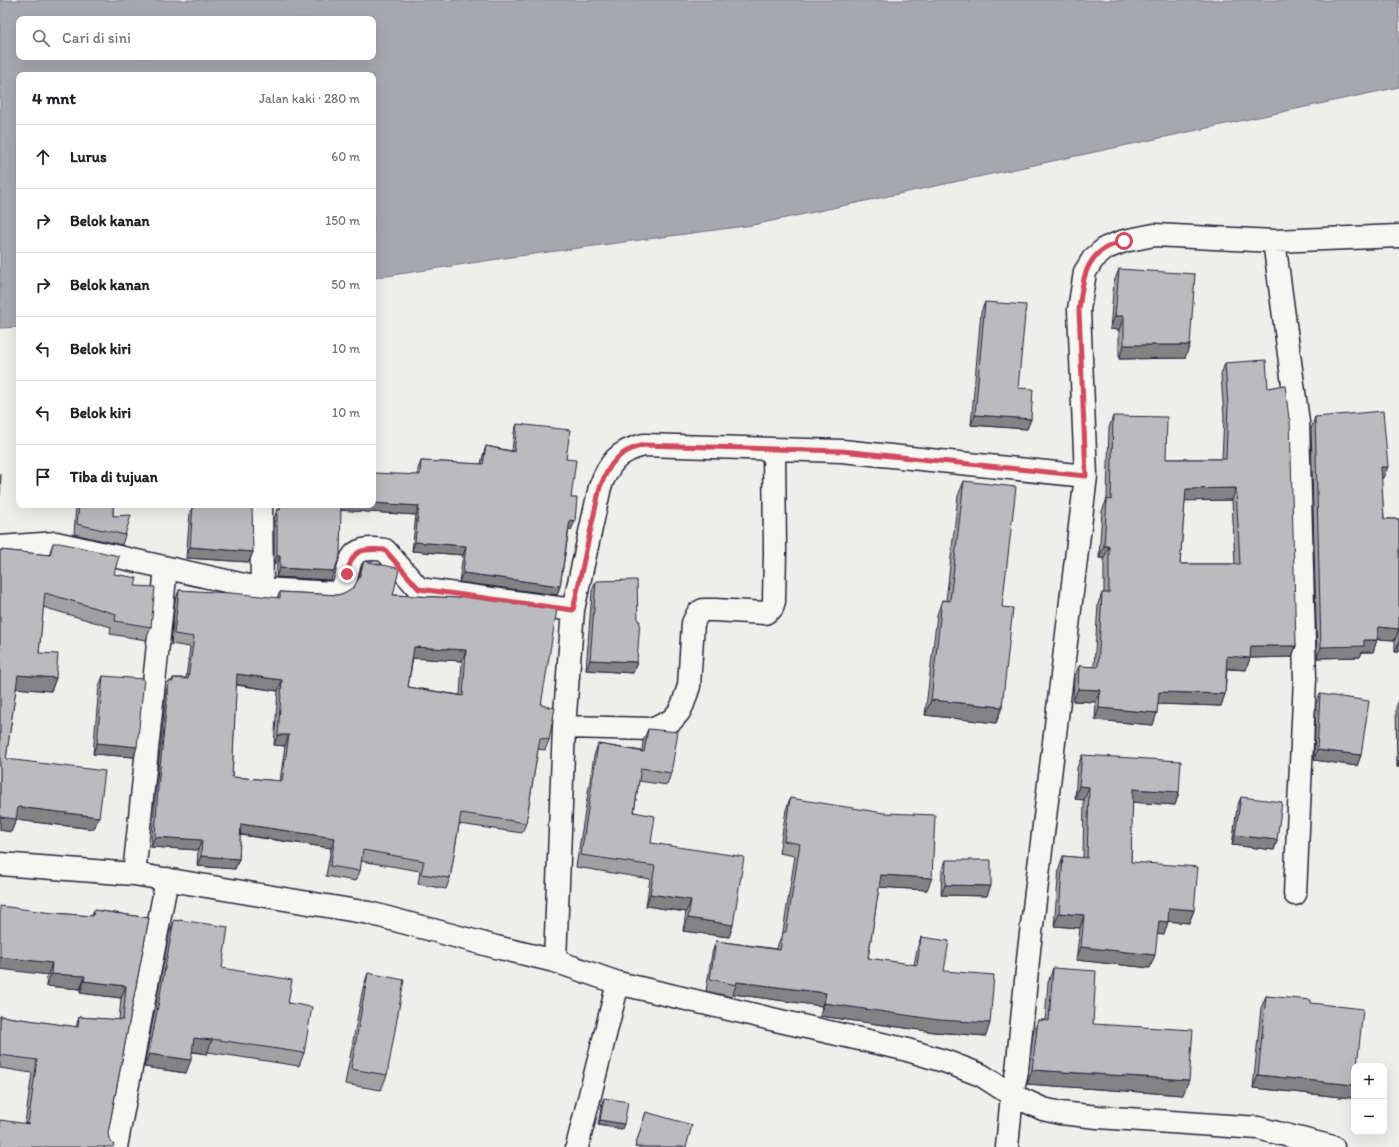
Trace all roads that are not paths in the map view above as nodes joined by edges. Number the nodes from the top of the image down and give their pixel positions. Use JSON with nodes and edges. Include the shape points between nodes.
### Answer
{"nodes":[{"id":1,"x":1399,"y":236,"type":"edge"},
{"id":2,"x":1274,"y":241,"type":"junction"},
{"id":3,"x":774,"y":449,"type":"junction"},
{"id":4,"x":1086,"y":476,"type":"junction"},
{"id":5,"x":261,"y":508,"type":"edge"},
{"id":6,"x":0,"y":547,"type":"edge"},
{"id":7,"x":166,"y":568,"type":"junction"},
{"id":8,"x":262,"y":589,"type":"junction"},
{"id":9,"x":573,"y":610,"type":"junction"},
{"id":10,"x":564,"y":727,"type":"junction"},
{"id":11,"x":0,"y":864,"type":"edge"},
{"id":12,"x":134,"y":874,"type":"junction"},
{"id":13,"x":166,"y":880,"type":"junction"},
{"id":14,"x":1295,"y":894,"type":"dead end"},
{"id":15,"x":555,"y":961,"type":"junction"},
{"id":16,"x":618,"y":983,"type":"junction"},
{"id":17,"x":1012,"y":1095,"type":"junction"},
{"id":18,"x":116,"y":1147,"type":"edge"},
{"id":19,"x":577,"y":1147,"type":"edge"},
{"id":20,"x":1007,"y":1147,"type":"edge"},
{"id":21,"x":1333,"y":1147,"type":"edge"}],
"edges":[{"from":1,"to":2,"type":"street"},
{"from":2,"to":4,"type":"street","via":[[1154,236],[1124,241],[1106,248],[1093,259],[1085,272],[1079,310]]},
{"from":2,"to":14,"type":"street","via":[[1298,422],[1305,678]]},
{"from":3,"to":4,"type":"street","via":[[842,451]]},
{"from":3,"to":9,"type":"street","via":[[644,445],[617,457],[606,472],[600,487]]},
{"from":3,"to":10,"type":"street","via":[[775,551],[772,608],[765,613],[703,610],[698,613],[693,624],[689,686],[679,712],[664,725],[654,729]]},
{"from":4,"to":17,"type":"street","via":[[1029,950],[1017,1071]]},
{"from":5,"to":8,"type":"street"},
{"from":6,"to":7,"type":"street","via":[[56,543]]},
{"from":7,"to":8,"type":"street"},
{"from":7,"to":12,"type":"street"},
{"from":8,"to":9,"type":"street","via":[[337,592],[344,585],[349,564],[355,554],[371,549],[385,550],[419,589]]},
{"from":9,"to":10,"type":"street"},
{"from":10,"to":15,"type":"street"},
{"from":11,"to":12,"type":"street"},
{"from":12,"to":13,"type":"street"},
{"from":13,"to":15,"type":"street","via":[[369,913]]},
{"from":13,"to":18,"type":"street"},
{"from":15,"to":16,"type":"street"},
{"from":16,"to":17,"type":"street","via":[[904,1048],[981,1075]]},
{"from":16,"to":19,"type":"street"},
{"from":17,"to":20,"type":"street"},
{"from":17,"to":21,"type":"street","via":[[1038,1107],[1060,1113],[1258,1128]]}]}
